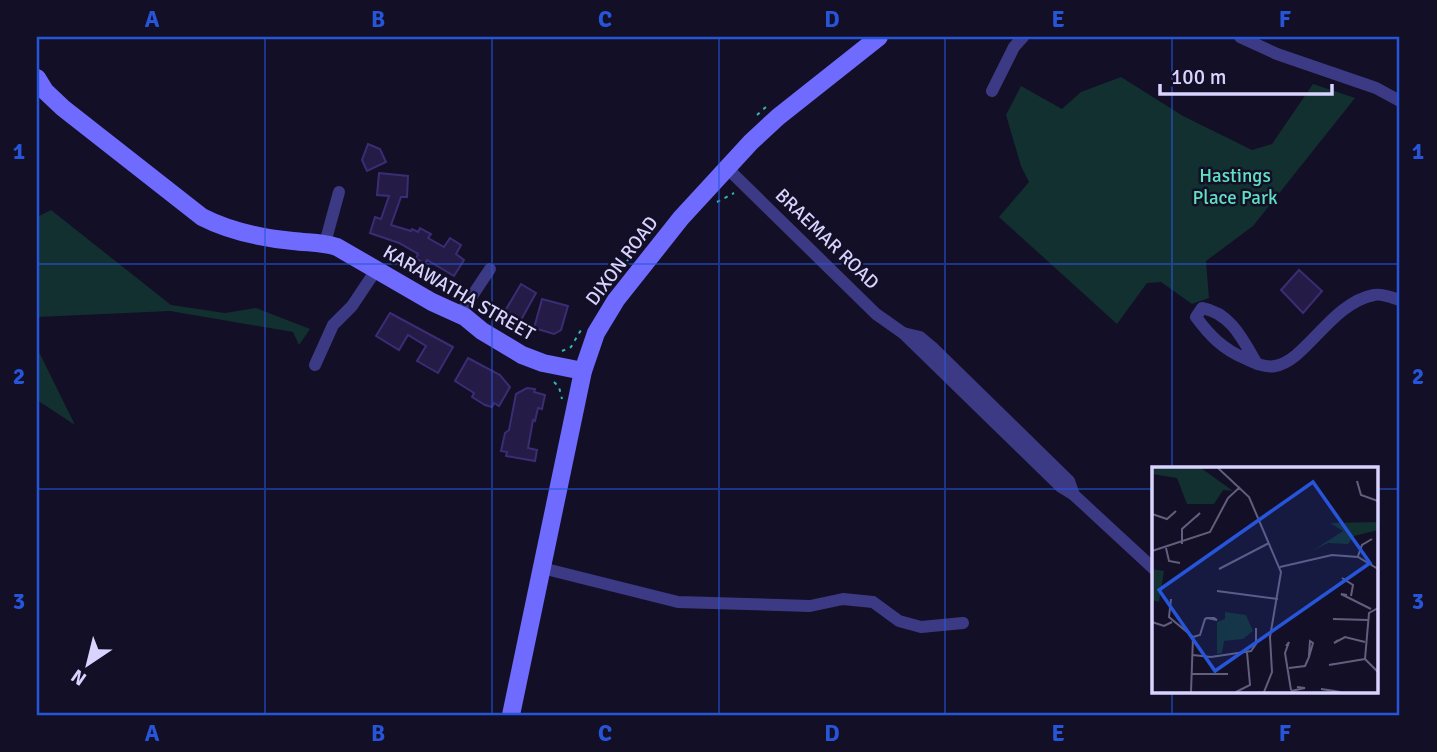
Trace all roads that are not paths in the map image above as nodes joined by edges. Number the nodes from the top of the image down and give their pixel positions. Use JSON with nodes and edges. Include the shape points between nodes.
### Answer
{"nodes":[{"id":1,"x":878,"y":37,"type":"edge"},
{"id":2,"x":1023,"y":37,"type":"edge"},
{"id":3,"x":1240,"y":37,"type":"edge"},
{"id":4,"x":39,"y":88,"type":"edge"},
{"id":5,"x":992,"y":91,"type":"dead end"},
{"id":6,"x":1400,"y":101,"type":"edge"},
{"id":7,"x":727,"y":168,"type":"junction"},
{"id":8,"x":340,"y":192,"type":"dead end"},
{"id":9,"x":325,"y":243,"type":"junction"},
{"id":10,"x":490,"y":269,"type":"dead end"},
{"id":11,"x":376,"y":271,"type":"junction"},
{"id":12,"x":1400,"y":300,"type":"edge"},
{"id":13,"x":460,"y":314,"type":"junction"},
{"id":14,"x":1257,"y":364,"type":"junction"},
{"id":15,"x":315,"y":365,"type":"dead end"},
{"id":16,"x":583,"y":371,"type":"junction"},
{"id":17,"x":1152,"y":568,"type":"edge"},
{"id":18,"x":542,"y":569,"type":"junction"},
{"id":19,"x":963,"y":623,"type":"dead end"},
{"id":20,"x":511,"y":715,"type":"edge"}],
"edges":[{"from":1,"to":7,"type":"main road","name":"DIXON ROAD","via":[[778,117]]},
{"from":2,"to":5,"type":"street"},
{"from":3,"to":6,"type":"street"},
{"from":4,"to":9,"type":"main road","name":"KARAWATHA STREET","via":[[209,221],[280,239]]},
{"from":7,"to":16,"type":"main road","name":"DIXON ROAD","via":[[616,300],[596,333]]},
{"from":7,"to":17,"type":"street","name":"BRAEMAR ROAD","via":[[876,314],[903,333]]},
{"from":8,"to":9,"type":"street"},
{"from":9,"to":11,"type":"main road","name":"KARAWATHA STREET"},
{"from":10,"to":13,"type":"street"},
{"from":11,"to":13,"type":"main road","name":"KARAWATHA STREET"},
{"from":11,"to":15,"type":"street","via":[[333,325]]},
{"from":12,"to":14,"type":"street","via":[[1376,294],[1341,309],[1289,362]]},
{"from":13,"to":16,"type":"main road","name":"KARAWATHA STREET","via":[[522,355]]},
{"from":14,"to":14,"type":"street","via":[[1212,338],[1196,317],[1202,308],[1216,310],[1236,328]]},
{"from":16,"to":18,"type":"main road","name":"DIXON ROAD"},
{"from":18,"to":19,"type":"street","via":[[678,602],[810,606],[843,599],[873,602],[899,621],[921,627]]},
{"from":18,"to":20,"type":"main road","name":"DIXON ROAD"}]}
